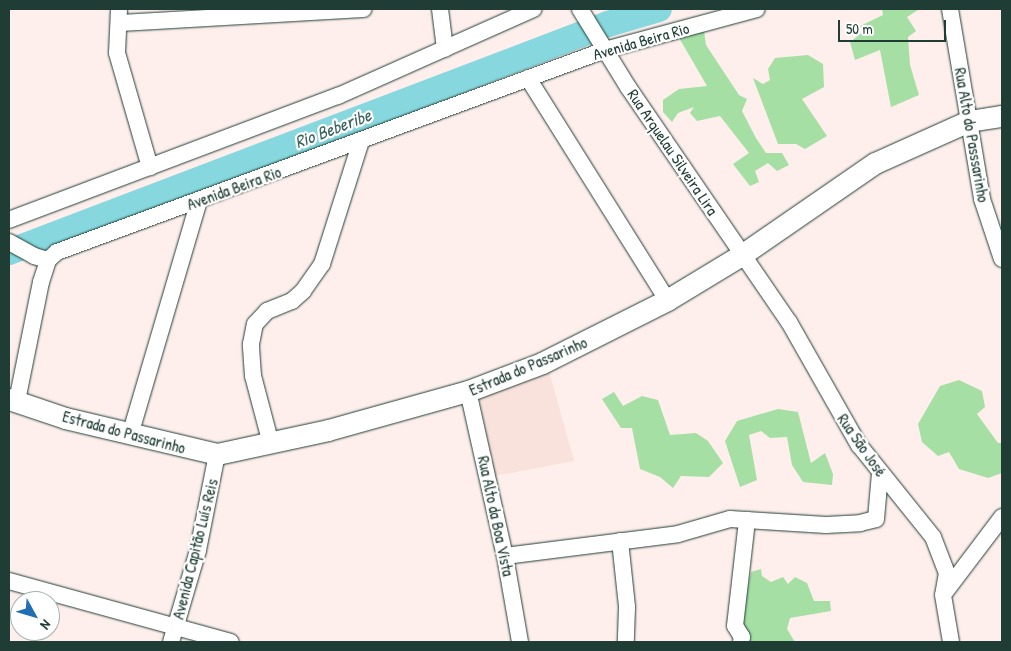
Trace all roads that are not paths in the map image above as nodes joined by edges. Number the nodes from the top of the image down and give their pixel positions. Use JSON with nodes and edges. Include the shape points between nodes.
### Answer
{"nodes":[{"id":1,"x":364,"y":9,"type":"edge"},
{"id":2,"x":440,"y":9,"type":"edge"},
{"id":3,"x":533,"y":9,"type":"edge"},
{"id":4,"x":580,"y":9,"type":"edge"},
{"id":5,"x":757,"y":9,"type":"edge"},
{"id":6,"x":950,"y":9,"type":"edge"},
{"id":7,"x":119,"y":16,"type":"edge"},
{"id":8,"x":602,"y":45,"type":"junction"},
{"id":9,"x":446,"y":49,"type":"junction"},
{"id":10,"x":528,"y":78,"type":"junction"},
{"id":11,"x":1002,"y":116,"type":"edge"},
{"id":12,"x":969,"y":121,"type":"junction"},
{"id":13,"x":361,"y":141,"type":"junction"},
{"id":14,"x":150,"y":167,"type":"junction"},
{"id":15,"x":199,"y":201,"type":"junction"},
{"id":16,"x":9,"y":220,"type":"edge"},
{"id":17,"x":9,"y":242,"type":"edge"},
{"id":18,"x":743,"y":254,"type":"junction"},
{"id":19,"x":45,"y":257,"type":"junction"},
{"id":20,"x":1002,"y":259,"type":"edge"},
{"id":21,"x":667,"y":300,"type":"junction"},
{"id":22,"x":468,"y":391,"type":"junction"},
{"id":23,"x":13,"y":400,"type":"edge"},
{"id":24,"x":130,"y":435,"type":"junction"},
{"id":25,"x":270,"y":444,"type":"junction"},
{"id":26,"x":217,"y":454,"type":"junction"},
{"id":27,"x":880,"y":473,"type":"junction"},
{"id":28,"x":1002,"y":517,"type":"edge"},
{"id":29,"x":747,"y":520,"type":"junction"},
{"id":30,"x":620,"y":541,"type":"junction"},
{"id":31,"x":505,"y":556,"type":"junction"},
{"id":32,"x":9,"y":581,"type":"edge"},
{"id":33,"x":943,"y":595,"type":"junction"},
{"id":34,"x":174,"y":635,"type":"edge"},
{"id":35,"x":231,"y":642,"type":"edge"},
{"id":36,"x":520,"y":642,"type":"edge"},
{"id":37,"x":626,"y":642,"type":"edge"},
{"id":38,"x":742,"y":642,"type":"edge"},
{"id":39,"x":951,"y":642,"type":"edge"}],
"edges":[{"from":1,"to":7,"type":"street"},
{"from":2,"to":9,"type":"street"},
{"from":3,"to":9,"type":"street"},
{"from":4,"to":8,"type":"street","name":"Rua Arquelau Silveira Lira"},
{"from":5,"to":8,"type":"street","name":"Avenida Beira Rio"},
{"from":6,"to":12,"type":"street","name":"Rua Alto do Passsarinho"},
{"from":7,"to":14,"type":"street","via":[[117,53]]},
{"from":8,"to":10,"type":"street","name":"Avenida Beira Rio"},
{"from":8,"to":18,"type":"street","name":"Rua Arquelau Silveira Lira"},
{"from":9,"to":14,"type":"street","via":[[338,96]]},
{"from":10,"to":13,"type":"street","name":"Avenida Beira Rio"},
{"from":10,"to":21,"type":"street"},
{"from":11,"to":12,"type":"street","name":"Estrada do Passarinho"},
{"from":12,"to":18,"type":"street","name":"Estrada do Passarinho","via":[[875,163]]},
{"from":12,"to":20,"type":"street","name":"Rua Alto do Passsarinho","via":[[982,199]]},
{"from":13,"to":15,"type":"street","name":"Avenida Beira Rio"},
{"from":13,"to":25,"type":"street","via":[[322,264],[292,301],[268,311],[254,324],[251,344],[253,376]]},
{"from":14,"to":16,"type":"street"},
{"from":15,"to":19,"type":"street","name":"Avenida Beira Rio"},
{"from":15,"to":24,"type":"street"},
{"from":17,"to":19,"type":"street"},
{"from":18,"to":21,"type":"street","name":"Estrada do Passarinho"},
{"from":18,"to":27,"type":"street","name":"Rua São José","via":[[789,322],[847,426]]},
{"from":19,"to":23,"type":"street"},
{"from":21,"to":22,"type":"street","name":"Estrada do Passarinho","via":[[542,363]]},
{"from":22,"to":25,"type":"street","name":"Estrada do Passarinho"},
{"from":22,"to":31,"type":"street","name":"Rua Alto da Boa Vista"},
{"from":23,"to":24,"type":"street","name":"Estrada do Passarinho"},
{"from":24,"to":26,"type":"street","name":"Estrada do Passarinho"},
{"from":25,"to":26,"type":"street","name":"Estrada do Passarinho"},
{"from":26,"to":34,"type":"street","name":"Avenida Capitão Luís Reis","via":[[198,550]]},
{"from":27,"to":29,"type":"street","via":[[876,519],[826,525]]},
{"from":27,"to":33,"type":"street","name":"Rua São José","via":[[933,537],[947,573]]},
{"from":28,"to":33,"type":"street"},
{"from":29,"to":30,"type":"street","via":[[717,521],[678,534]]},
{"from":29,"to":38,"type":"street","via":[[735,626]]},
{"from":30,"to":31,"type":"street"},
{"from":30,"to":37,"type":"street","via":[[627,607]]},
{"from":31,"to":36,"type":"street","name":"Rua Alto da Boa Vista"},
{"from":32,"to":34,"type":"street"},
{"from":33,"to":39,"type":"street","name":"Rua São José"},
{"from":34,"to":35,"type":"street"}]}
